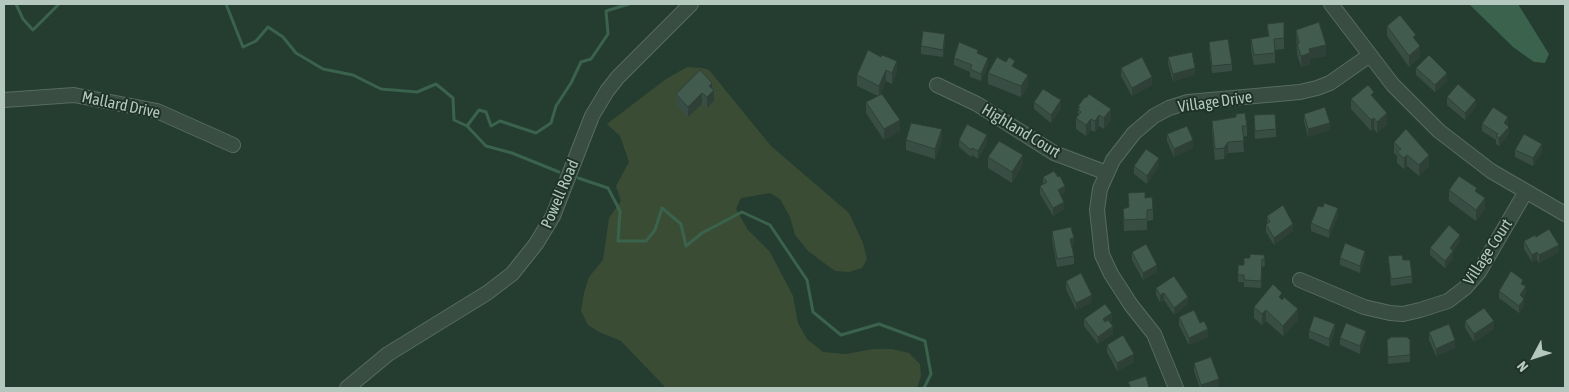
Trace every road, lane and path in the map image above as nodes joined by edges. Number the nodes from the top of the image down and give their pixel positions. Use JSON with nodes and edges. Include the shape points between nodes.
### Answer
{"nodes":[{"id":1,"x":691,"y":4,"type":"edge"},
{"id":2,"x":1331,"y":4,"type":"edge"},
{"id":3,"x":1370,"y":55,"type":"junction"},
{"id":4,"x":937,"y":85,"type":"dead end"},
{"id":5,"x":4,"y":100,"type":"edge"},
{"id":6,"x":233,"y":145,"type":"dead end"},
{"id":7,"x":1107,"y":174,"type":"junction"},
{"id":8,"x":1525,"y":193,"type":"junction"},
{"id":9,"x":1565,"y":214,"type":"edge"},
{"id":10,"x":1300,"y":280,"type":"dead end"},
{"id":11,"x":347,"y":388,"type":"edge"},
{"id":12,"x":1176,"y":388,"type":"edge"}],
"edges":[{"from":1,"to":11,"type":"street","name":"Powell Road","via":[[606,91],[592,116],[553,216],[512,274],[487,294],[388,354]]},
{"from":2,"to":3,"type":"street"},
{"from":3,"to":7,"type":"street","name":"Village Drive","via":[[1330,83],[1316,88],[1188,102],[1170,108],[1154,116],[1134,133],[1113,160]]},
{"from":3,"to":8,"type":"street","via":[[1393,85],[1439,131],[1483,166]]},
{"from":4,"to":7,"type":"street","name":"Highland Court","via":[[977,104],[1054,153]]},
{"from":5,"to":6,"type":"street","name":"Mallard Drive","via":[[74,95],[157,111]]},
{"from":7,"to":12,"type":"street","name":"Village Drive","via":[[1100,189],[1097,210],[1102,255],[1131,305],[1154,334]]},
{"from":8,"to":9,"type":"street"},
{"from":8,"to":10,"type":"street","name":"Village Court","via":[[1479,272],[1448,301],[1403,314],[1390,313],[1364,307]]}]}
